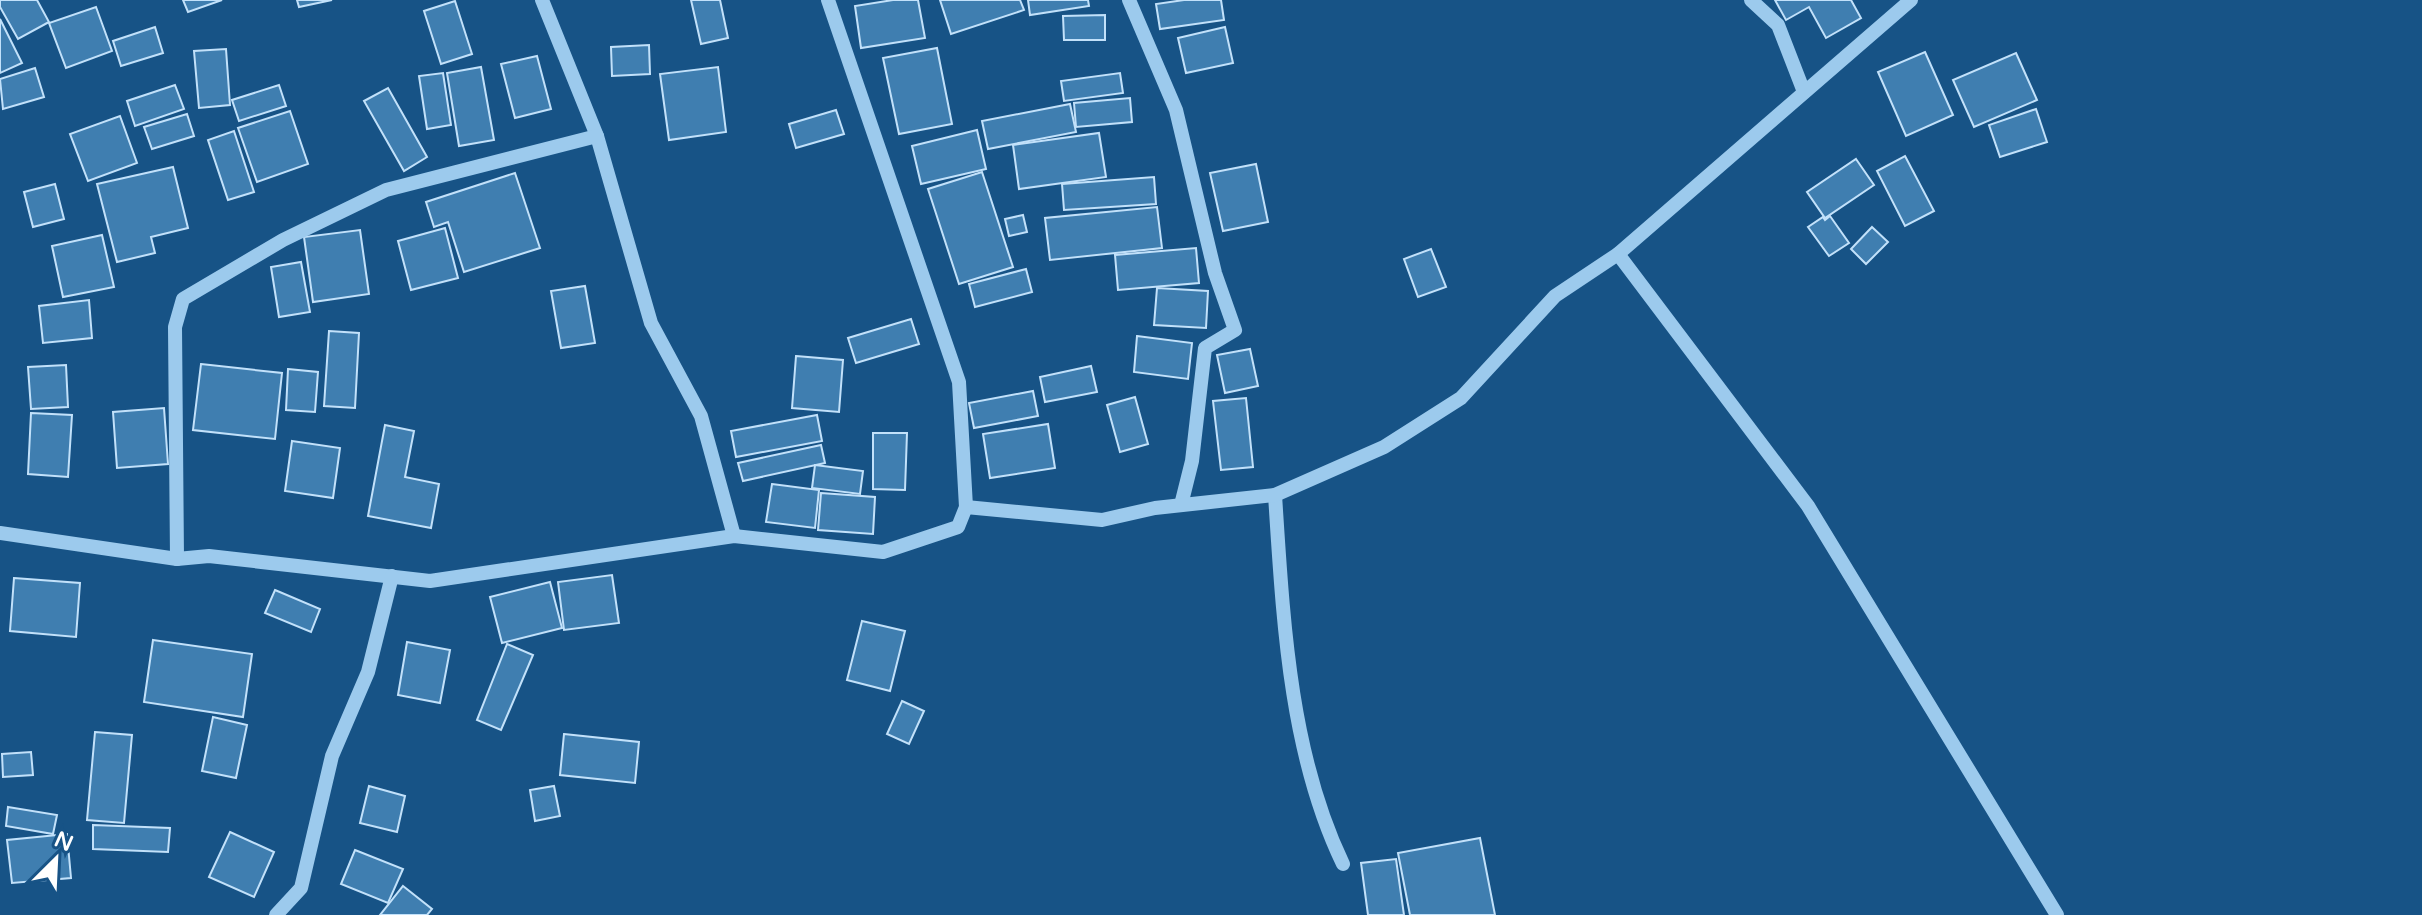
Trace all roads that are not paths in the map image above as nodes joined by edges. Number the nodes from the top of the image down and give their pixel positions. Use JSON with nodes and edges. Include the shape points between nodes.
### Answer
{"nodes":[{"id":1,"x":542,"y":0,"type":"edge"},
{"id":2,"x":828,"y":0,"type":"edge"},
{"id":3,"x":1129,"y":0,"type":"edge"},
{"id":4,"x":1751,"y":0,"type":"edge"},
{"id":5,"x":1911,"y":0,"type":"edge"},
{"id":6,"x":1804,"y":92,"type":"junction"},
{"id":7,"x":597,"y":136,"type":"junction"},
{"id":8,"x":1618,"y":254,"type":"junction"},
{"id":9,"x":1275,"y":495,"type":"junction"},
{"id":10,"x":1181,"y":505,"type":"junction"},
{"id":11,"x":966,"y":507,"type":"junction"},
{"id":12,"x":0,"y":533,"type":"edge"},
{"id":13,"x":734,"y":536,"type":"junction"},
{"id":14,"x":177,"y":559,"type":"junction"},
{"id":15,"x":392,"y":576,"type":"junction"},
{"id":16,"x":1343,"y":864,"type":"dead end"},
{"id":17,"x":276,"y":915,"type":"edge"},
{"id":18,"x":2057,"y":915,"type":"edge"}],
"edges":[{"from":1,"to":7,"type":"street"},
{"from":2,"to":11,"type":"street","via":[[959,382]]},
{"from":3,"to":10,"type":"street","via":[[1176,110],[1215,273],[1235,330],[1205,348],[1192,461]]},
{"from":4,"to":6,"type":"street","via":[[1778,25]]},
{"from":5,"to":6,"type":"street"},
{"from":6,"to":8,"type":"street"},
{"from":7,"to":13,"type":"street","via":[[651,323],[701,416]]},
{"from":7,"to":14,"type":"street","via":[[386,190],[283,240],[183,299],[175,327]]},
{"from":8,"to":9,"type":"street","via":[[1555,296],[1461,398],[1384,447]]},
{"from":8,"to":18,"type":"street","via":[[1808,506]]},
{"from":9,"to":10,"type":"street"},
{"from":9,"to":16,"type":"street","via":[[1299,726],[1328,834]]},
{"from":10,"to":11,"type":"street","via":[[1102,520]]},
{"from":11,"to":13,"type":"street","via":[[958,527],[883,552]]},
{"from":12,"to":14,"type":"street"},
{"from":13,"to":15,"type":"street","via":[[430,581]]},
{"from":14,"to":15,"type":"street","via":[[209,556]]},
{"from":15,"to":17,"type":"street","via":[[368,672],[332,756],[301,888]]}]}
